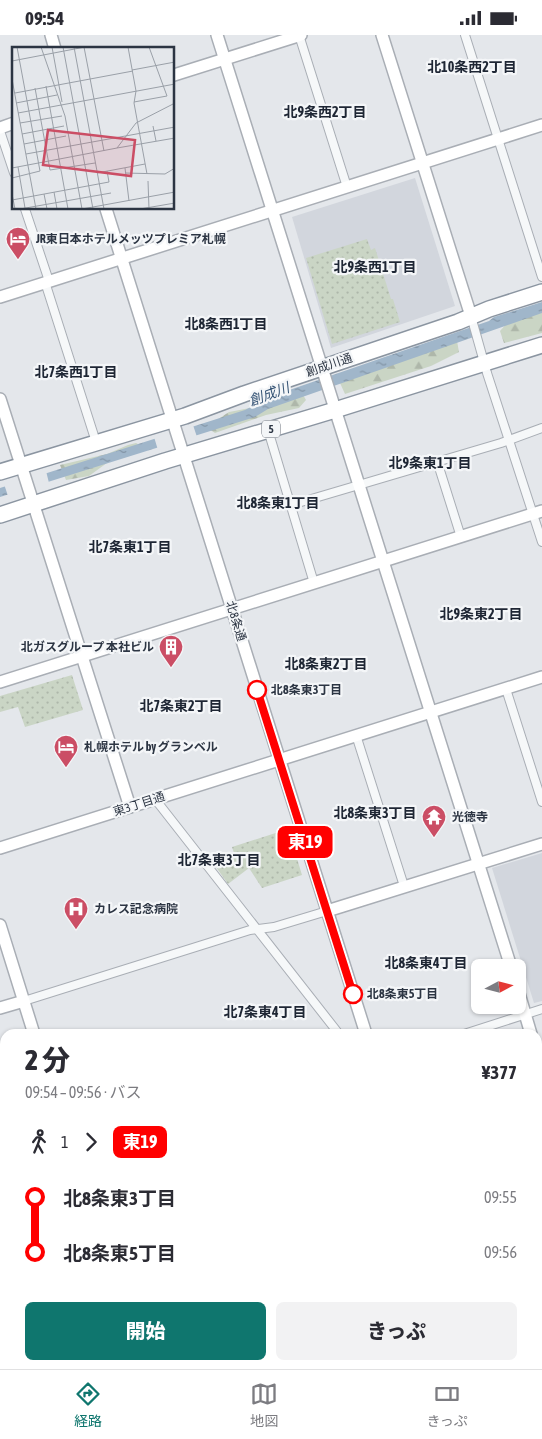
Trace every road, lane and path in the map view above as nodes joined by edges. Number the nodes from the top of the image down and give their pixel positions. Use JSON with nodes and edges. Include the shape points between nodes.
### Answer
{"nodes":[{"id":1,"x":217,"y":35,"type":"edge"},
{"id":2,"x":300,"y":35,"type":"edge"},
{"id":3,"x":382,"y":35,"type":"edge"},
{"id":4,"x":466,"y":35,"type":"edge"},
{"id":5,"x":224,"y":59,"type":"junction"},
{"id":6,"x":175,"y":75,"type":"edge"},
{"id":7,"x":542,"y":125,"type":"edge"},
{"id":8,"x":0,"y":131,"type":"edge"},
{"id":9,"x":498,"y":139,"type":"junction"},
{"id":10,"x":423,"y":163,"type":"junction"},
{"id":11,"x":12,"y":167,"type":"edge"},
{"id":12,"x":347,"y":187,"type":"junction"},
{"id":13,"x":26,"y":210,"type":"edge"},
{"id":14,"x":106,"y":210,"type":"edge"},
{"id":15,"x":272,"y":211,"type":"junction"},
{"id":16,"x":121,"y":258,"type":"junction"},
{"id":17,"x":542,"y":277,"type":"edge"},
{"id":18,"x":47,"y":281,"type":"junction"},
{"id":19,"x":542,"y":292,"type":"edge"},
{"id":20,"x":0,"y":297,"type":"edge"},
{"id":21,"x":472,"y":322,"type":"junction"},
{"id":22,"x":542,"y":345,"type":"edge"},
{"id":23,"x":484,"y":363,"type":"junction"},
{"id":24,"x":324,"y":378,"type":"junction"},
{"id":25,"x":0,"y":399,"type":"edge"},
{"id":26,"x":335,"y":410,"type":"junction"},
{"id":27,"x":174,"y":425,"type":"junction"},
{"id":28,"x":542,"y":428,"type":"edge"},
{"id":29,"x":268,"y":430,"type":"junction"},
{"id":30,"x":508,"y":439,"type":"junction"},
{"id":31,"x":96,"y":442,"type":"junction"},
{"id":32,"x":182,"y":449,"type":"junction"},
{"id":33,"x":437,"y":461,"type":"junction"},
{"id":34,"x":23,"y":471,"type":"junction"},
{"id":35,"x":0,"y":473,"type":"edge"},
{"id":36,"x":359,"y":485,"type":"junction"},
{"id":37,"x":31,"y":498,"type":"junction"},
{"id":38,"x":291,"y":505,"type":"junction"},
{"id":39,"x":537,"y":513,"type":"edge"},
{"id":40,"x":0,"y":515,"type":"edge"},
{"id":41,"x":461,"y":537,"type":"junction"},
{"id":42,"x":542,"y":542,"type":"edge"},
{"id":43,"x":382,"y":561,"type":"junction"},
{"id":44,"x":314,"y":583,"type":"junction"},
{"id":45,"x":232,"y":609,"type":"junction"},
{"id":46,"x":82,"y":657,"type":"junction"},
{"id":47,"x":542,"y":677,"type":"edge"},
{"id":48,"x":0,"y":682,"type":"edge"},
{"id":49,"x":506,"y":689,"type":"junction"},
{"id":50,"x":430,"y":712,"type":"junction"},
{"id":51,"x":356,"y":735,"type":"junction"},
{"id":52,"x":279,"y":759,"type":"junction"},
{"id":53,"x":155,"y":799,"type":"junction"},
{"id":54,"x":542,"y":802,"type":"edge"},
{"id":55,"x":130,"y":807,"type":"junction"},
{"id":56,"x":542,"y":844,"type":"edge"},
{"id":57,"x":0,"y":848,"type":"edge"},
{"id":58,"x":478,"y":863,"type":"junction"},
{"id":59,"x":404,"y":886,"type":"junction"},
{"id":60,"x":327,"y":911,"type":"junction"},
{"id":61,"x":0,"y":925,"type":"edge"},
{"id":62,"x":257,"y":929,"type":"junction"},
{"id":63,"x":508,"y":959,"type":"edge"},
{"id":64,"x":24,"y":1001,"type":"junction"},
{"id":65,"x":0,"y":1008,"type":"edge"},
{"id":66,"x":542,"y":1009,"type":"edge"},
{"id":67,"x":525,"y":1015,"type":"junction"},
{"id":68,"x":32,"y":1029,"type":"edge"},
{"id":69,"x":335,"y":1029,"type":"edge"},
{"id":70,"x":364,"y":1029,"type":"edge"},
{"id":71,"x":480,"y":1029,"type":"edge"},
{"id":72,"x":529,"y":1029,"type":"edge"}],
"edges":[{"from":1,"to":5,"type":"street"},
{"from":2,"to":5,"type":"street"},
{"from":2,"to":12,"type":"street"},
{"from":3,"to":10,"type":"street"},
{"from":4,"to":9,"type":"street"},
{"from":5,"to":6,"type":"street"},
{"from":5,"to":15,"type":"street"},
{"from":7,"to":9,"type":"street"},
{"from":8,"to":11,"type":"street"},
{"from":9,"to":10,"type":"street"},
{"from":9,"to":17,"type":"street"},
{"from":10,"to":12,"type":"street"},
{"from":10,"to":21,"type":"street"},
{"from":12,"to":15,"type":"street"},
{"from":13,"to":18,"type":"street"},
{"from":14,"to":16,"type":"street","name":"北8条通"},
{"from":15,"to":16,"type":"street"},
{"from":15,"to":24,"type":"street"},
{"from":16,"to":18,"type":"street"},
{"from":16,"to":27,"type":"street","name":"北8条通"},
{"from":18,"to":20,"type":"street"},
{"from":18,"to":31,"type":"street"},
{"from":19,"to":21,"type":"highway","name":"創成川通"},
{"from":21,"to":23,"type":"street"},
{"from":21,"to":24,"type":"highway","name":"創成川通"},
{"from":22,"to":23,"type":"highway","number":"5"},
{"from":23,"to":26,"type":"highway","number":"5"},
{"from":23,"to":30,"type":"street"},
{"from":24,"to":26,"type":"street"},
{"from":24,"to":27,"type":"highway","name":"創成川通"},
{"from":25,"to":34,"type":"street"},
{"from":26,"to":29,"type":"highway","number":"5"},
{"from":26,"to":36,"type":"street"},
{"from":27,"to":31,"type":"highway","name":"創成川通"},
{"from":27,"to":32,"type":"street","name":"北8条通"},
{"from":28,"to":30,"type":"street"},
{"from":29,"to":32,"type":"highway","number":"5"},
{"from":29,"to":38,"type":"street"},
{"from":30,"to":33,"type":"street"},
{"from":30,"to":39,"type":"street"},
{"from":31,"to":34,"type":"highway","name":"創成川通"},
{"from":32,"to":37,"type":"highway","number":"5"},
{"from":32,"to":45,"type":"street","name":"北8条通"},
{"from":33,"to":36,"type":"street"},
{"from":33,"to":41,"type":"street"},
{"from":34,"to":35,"type":"highway","name":"創成川通"},
{"from":34,"to":37,"type":"street"},
{"from":36,"to":38,"type":"street"},
{"from":36,"to":43,"type":"street"},
{"from":37,"to":40,"type":"highway","number":"5"},
{"from":37,"to":46,"type":"street"},
{"from":38,"to":44,"type":"street"},
{"from":39,"to":41,"type":"street"},
{"from":39,"to":42,"type":"street"},
{"from":41,"to":43,"type":"street"},
{"from":43,"to":44,"type":"street"},
{"from":43,"to":50,"type":"street"},
{"from":44,"to":45,"type":"street"},
{"from":45,"to":46,"type":"street"},
{"from":45,"to":52,"type":"street","name":"北8条通"},
{"from":46,"to":48,"type":"street"},
{"from":46,"to":55,"type":"street"},
{"from":47,"to":49,"type":"street","name":"東3丁目通"},
{"from":49,"to":50,"type":"street","name":"東3丁目通"},
{"from":49,"to":54,"type":"street"},
{"from":50,"to":51,"type":"street","name":"東3丁目通"},
{"from":50,"to":58,"type":"street"},
{"from":51,"to":52,"type":"street","name":"東3丁目通"},
{"from":51,"to":59,"type":"street"},
{"from":52,"to":53,"type":"street","name":"東3丁目通"},
{"from":52,"to":60,"type":"street","name":"北8条通"},
{"from":53,"to":55,"type":"street","name":"東3丁目通"},
{"from":53,"to":62,"type":"street"},
{"from":55,"to":57,"type":"street","name":"東3丁目通"},
{"from":56,"to":58,"type":"street"},
{"from":58,"to":59,"type":"street"},
{"from":58,"to":63,"type":"street"},
{"from":59,"to":60,"type":"street"},
{"from":60,"to":62,"type":"street"},
{"from":60,"to":70,"type":"street","name":"北8条通"},
{"from":61,"to":64,"type":"street"},
{"from":62,"to":64,"type":"street"},
{"from":62,"to":69,"type":"street"},
{"from":64,"to":65,"type":"street"},
{"from":64,"to":68,"type":"street"},
{"from":66,"to":67,"type":"street"},
{"from":67,"to":71,"type":"street"},
{"from":67,"to":72,"type":"street"}]}
